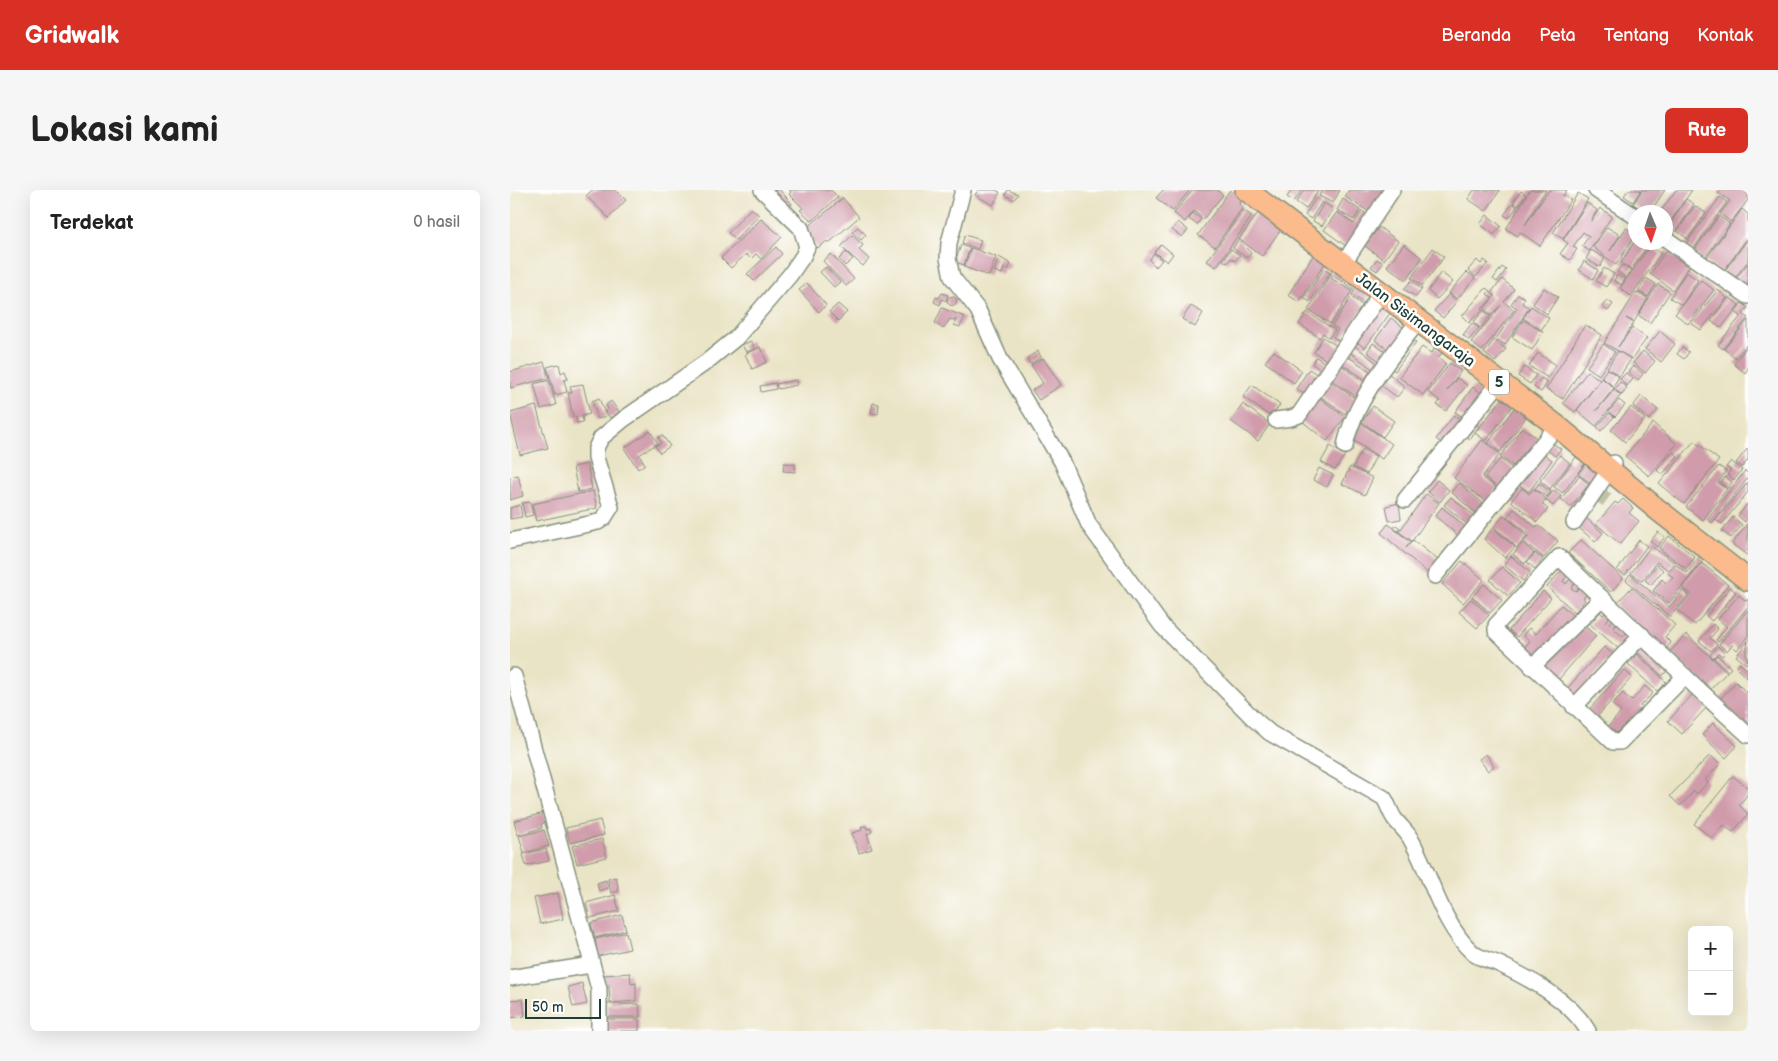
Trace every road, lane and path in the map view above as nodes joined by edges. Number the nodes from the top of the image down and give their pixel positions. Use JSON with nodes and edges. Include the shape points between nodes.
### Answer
{"nodes":[{"id":1,"x":762,"y":190,"type":"edge"},
{"id":2,"x":963,"y":190,"type":"edge"},
{"id":3,"x":1246,"y":190,"type":"edge"},
{"id":4,"x":1263,"y":190,"type":"edge"},
{"id":5,"x":1392,"y":190,"type":"edge"},
{"id":6,"x":1596,"y":190,"type":"edge"},
{"id":7,"x":1617,"y":196,"type":"edge"},
{"id":8,"x":1628,"y":208,"type":"edge"},
{"id":9,"x":1673,"y":244,"type":"edge"},
{"id":10,"x":1346,"y":260,"type":"junction"},
{"id":11,"x":1381,"y":292,"type":"junction"},
{"id":12,"x":1748,"y":296,"type":"edge"},
{"id":13,"x":1419,"y":320,"type":"junction"},
{"id":14,"x":1500,"y":382,"type":"junction"},
{"id":15,"x":1276,"y":420,"type":"dead end"},
{"id":16,"x":1557,"y":426,"type":"junction"},
{"id":17,"x":1345,"y":446,"type":"dead end"},
{"id":18,"x":1612,"y":465,"type":"junction"},
{"id":19,"x":1405,"y":500,"type":"dead end"},
{"id":20,"x":1574,"y":522,"type":"dead end"},
{"id":21,"x":510,"y":541,"type":"edge"},
{"id":22,"x":1748,"y":566,"type":"edge"},
{"id":23,"x":1435,"y":576,"type":"dead end"},
{"id":24,"x":1748,"y":580,"type":"edge"},
{"id":25,"x":1602,"y":598,"type":"junction"},
{"id":26,"x":1642,"y":635,"type":"junction"},
{"id":27,"x":1532,"y":667,"type":"junction"},
{"id":28,"x":511,"y":673,"type":"edge"},
{"id":29,"x":1685,"y":676,"type":"junction"},
{"id":30,"x":1574,"y":707,"type":"junction"},
{"id":31,"x":1748,"y":735,"type":"edge"},
{"id":32,"x":591,"y":965,"type":"junction"},
{"id":33,"x":510,"y":978,"type":"edge"},
{"id":34,"x":599,"y":1031,"type":"edge"},
{"id":35,"x":1588,"y":1031,"type":"edge"}],
"edges":[{"from":1,"to":21,"type":"street","via":[[801,228],[806,239],[807,247],[790,275],[736,338],[601,438],[596,458],[611,507],[604,518]]},
{"from":2,"to":35,"type":"street","via":[[948,251],[952,277],[978,310],[1000,359],[1062,462],[1089,526],[1162,626],[1270,733],[1384,798],[1408,836],[1448,919],[1462,940],[1475,954],[1535,983],[1584,1022]]},
{"from":3,"to":10,"type":"highway","name":"Jalan Sisimangaraja","number":"5"},
{"from":4,"to":10,"type":"highway","name":"Jalan Sisimangaraja","number":"5"},
{"from":5,"to":10,"type":"street"},
{"from":6,"to":7,"type":"street"},
{"from":7,"to":8,"type":"street"},
{"from":9,"to":12,"type":"street"},
{"from":10,"to":11,"type":"highway","name":"Jalan Sisimangaraja","number":"5"},
{"from":10,"to":18,"type":"highway","name":"Jalan Sisimangaraja","number":"5"},
{"from":11,"to":13,"type":"highway","name":"Jalan Sisimangaraja","number":"5"},
{"from":11,"to":15,"type":"street","via":[[1299,414]]},
{"from":13,"to":14,"type":"highway","name":"Jalan Sisimangaraja","number":"5"},
{"from":13,"to":17,"type":"street","via":[[1373,382],[1348,430]]},
{"from":14,"to":16,"type":"highway","name":"Jalan Sisimangaraja","number":"5"},
{"from":14,"to":19,"type":"street"},
{"from":16,"to":18,"type":"highway","name":"Jalan Sisimangaraja","number":"5"},
{"from":16,"to":23,"type":"street"},
{"from":18,"to":20,"type":"street"},
{"from":18,"to":22,"type":"highway","name":"Jalan Sisimangaraja","number":"5"},
{"from":18,"to":24,"type":"highway","name":"Jalan Sisimangaraja","number":"5","via":[[1658,510]]},
{"from":25,"to":26,"type":"street"},
{"from":25,"to":27,"type":"street"},
{"from":25,"to":27,"type":"street","via":[[1559,557],[1546,569],[1496,625],[1496,631]]},
{"from":26,"to":29,"type":"street"},
{"from":26,"to":30,"type":"street"},
{"from":27,"to":30,"type":"street"},
{"from":28,"to":32,"type":"street"},
{"from":29,"to":30,"type":"street","via":[[1620,742],[1613,742]]},
{"from":29,"to":31,"type":"street"},
{"from":32,"to":33,"type":"street"},
{"from":32,"to":34,"type":"street","via":[[599,989]]}]}
